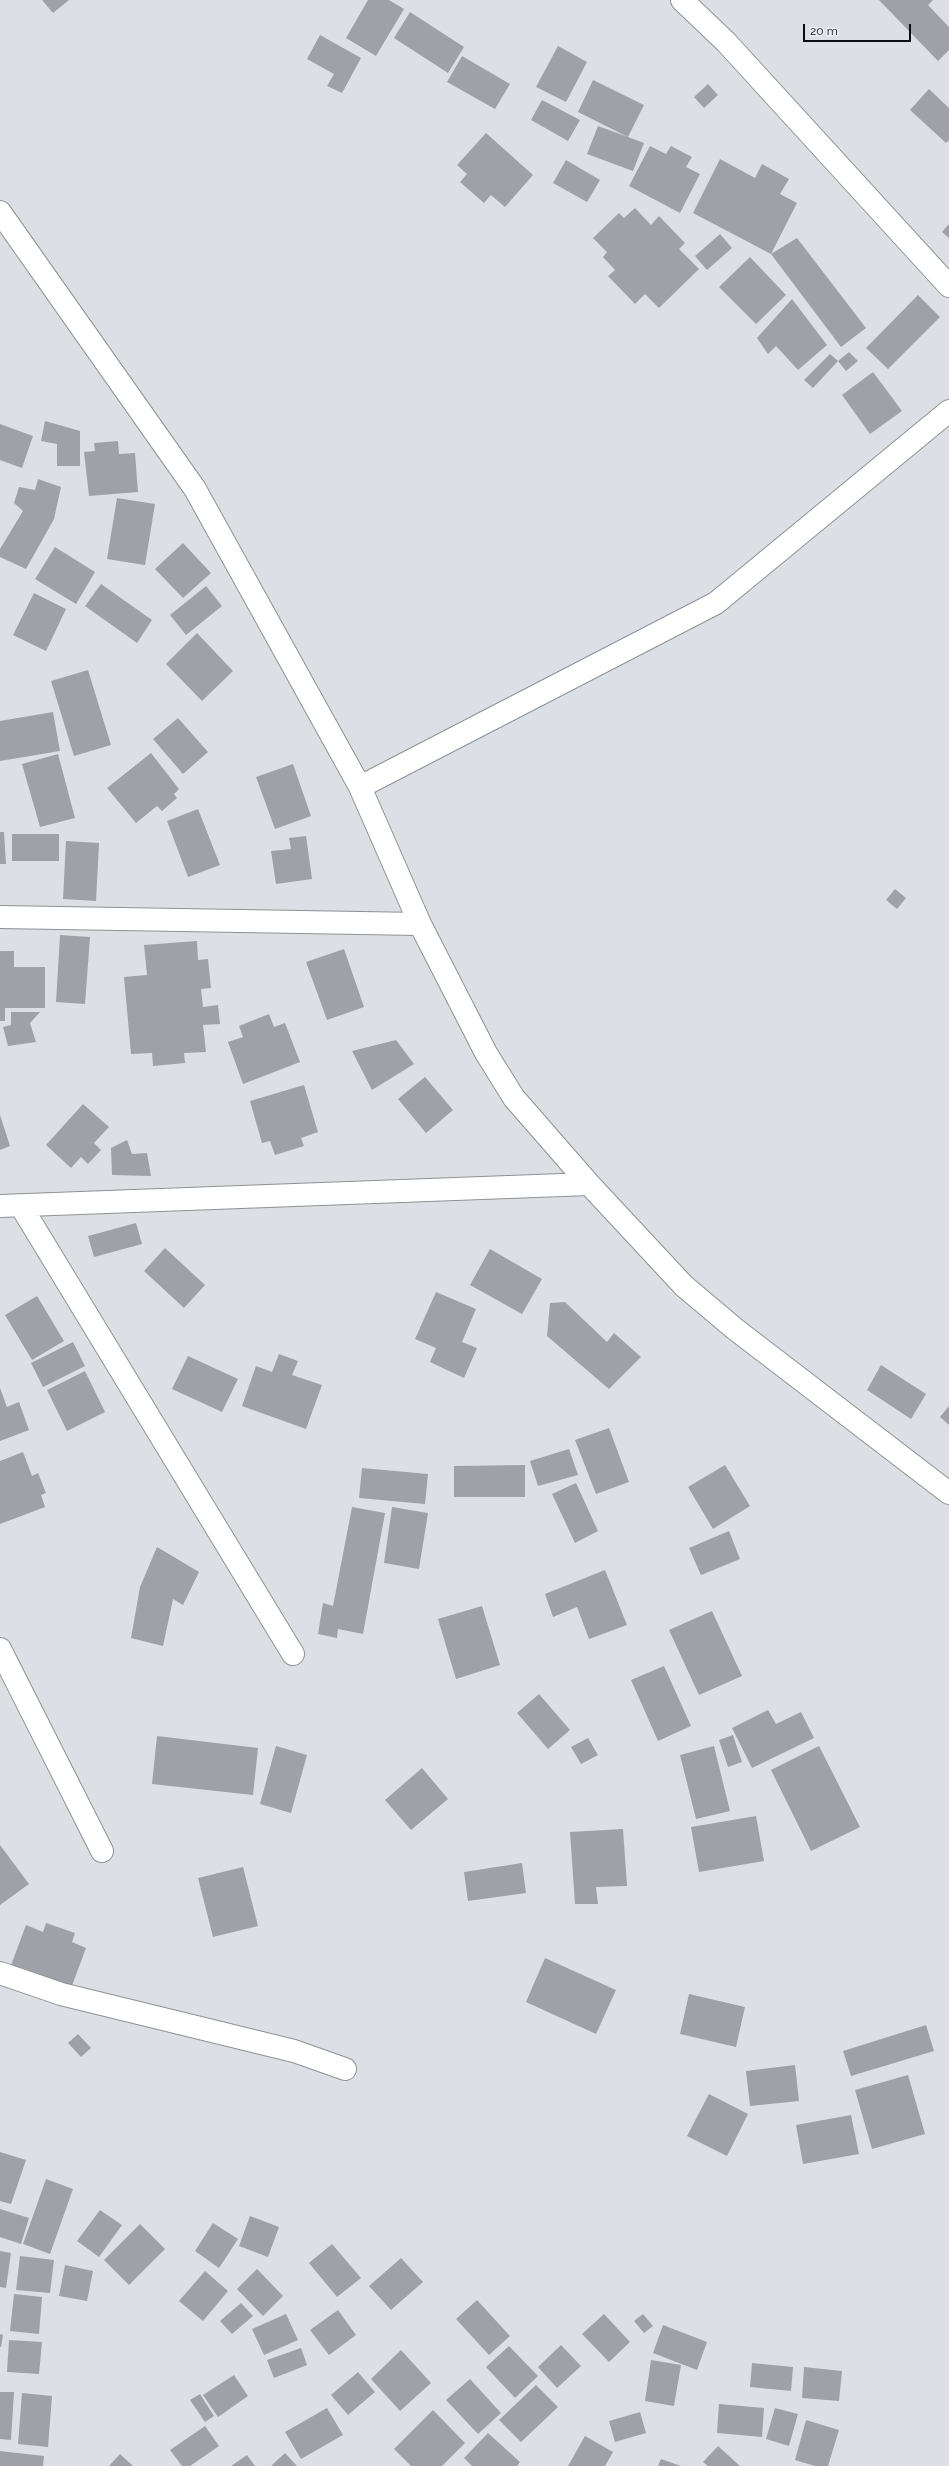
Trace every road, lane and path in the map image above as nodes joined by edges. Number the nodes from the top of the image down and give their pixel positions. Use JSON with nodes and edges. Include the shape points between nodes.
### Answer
{"nodes":[{"id":1,"x":682,"y":0,"type":"edge"},
{"id":2,"x":0,"y":212,"type":"edge"},
{"id":3,"x":949,"y":286,"type":"edge"},
{"id":4,"x":949,"y":411,"type":"edge"},
{"id":5,"x":360,"y":787,"type":"junction"},
{"id":6,"x":0,"y":917,"type":"edge"},
{"id":7,"x":420,"y":924,"type":"junction"},
{"id":8,"x":589,"y":1184,"type":"junction"},
{"id":9,"x":10,"y":1206,"type":"edge"},
{"id":10,"x":949,"y":1493,"type":"edge"},
{"id":11,"x":0,"y":1649,"type":"edge"},
{"id":12,"x":293,"y":1654,"type":"dead end"},
{"id":13,"x":102,"y":1852,"type":"dead end"},
{"id":14,"x":0,"y":1973,"type":"edge"},
{"id":15,"x":345,"y":2069,"type":"dead end"}],
"edges":[{"from":1,"to":3,"type":"street","via":[[726,42]]},
{"from":2,"to":5,"type":"street","via":[[195,490]]},
{"from":4,"to":5,"type":"street","via":[[716,604]]},
{"from":5,"to":7,"type":"street"},
{"from":6,"to":7,"type":"street"},
{"from":7,"to":8,"type":"street","via":[[486,1053],[514,1098]]},
{"from":8,"to":9,"type":"street"},
{"from":8,"to":10,"type":"street","via":[[690,1290],[735,1328]]},
{"from":9,"to":12,"type":"street"},
{"from":11,"to":13,"type":"street"},
{"from":14,"to":15,"type":"street","via":[[61,1994],[294,2051]]}]}
